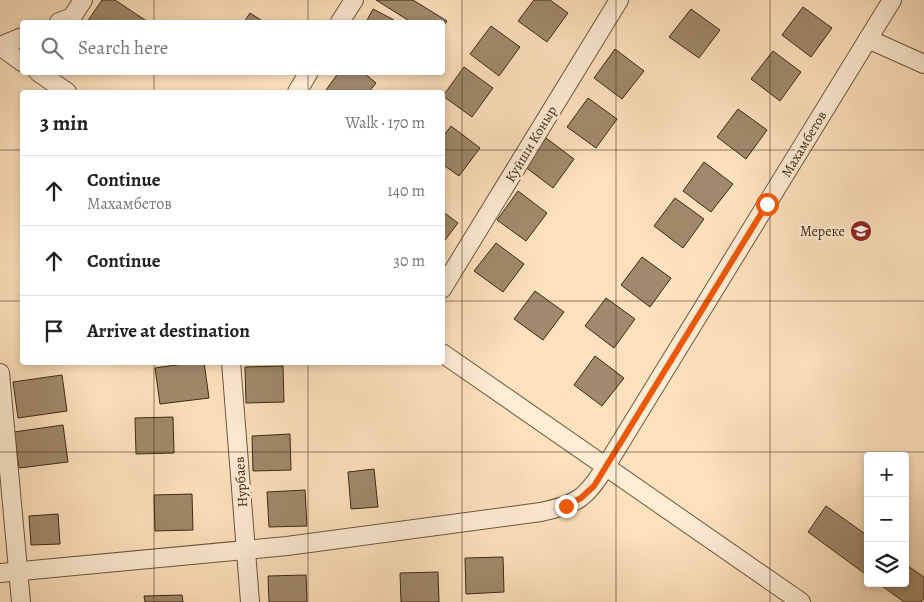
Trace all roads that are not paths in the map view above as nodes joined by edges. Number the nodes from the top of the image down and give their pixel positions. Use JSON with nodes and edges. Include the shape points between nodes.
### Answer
{"nodes":[{"id":1,"x":82,"y":0,"type":"edge"},
{"id":2,"x":354,"y":0,"type":"edge"},
{"id":3,"x":619,"y":0,"type":"edge"},
{"id":4,"x":892,"y":0,"type":"edge"},
{"id":5,"x":64,"y":20,"type":"edge"},
{"id":6,"x":341,"y":20,"type":"edge"},
{"id":7,"x":20,"y":38,"type":"edge"},
{"id":8,"x":868,"y":39,"type":"junction"},
{"id":9,"x":0,"y":46,"type":"edge"},
{"id":10,"x":20,"y":61,"type":"edge"},
{"id":11,"x":924,"y":64,"type":"edge"},
{"id":12,"x":42,"y":75,"type":"edge"},
{"id":13,"x":307,"y":75,"type":"edge"},
{"id":14,"x":64,"y":90,"type":"edge"},
{"id":15,"x":298,"y":90,"type":"edge"},
{"id":16,"x":445,"y":284,"type":"edge"},
{"id":17,"x":445,"y":355,"type":"edge"},
{"id":18,"x":231,"y":365,"type":"edge"},
{"id":19,"x":0,"y":373,"type":"edge"},
{"id":20,"x":606,"y":466,"type":"junction"},
{"id":21,"x":246,"y":549,"type":"junction"},
{"id":22,"x":9,"y":572,"type":"edge"},
{"id":23,"x":21,"y":602,"type":"edge"},
{"id":24,"x":250,"y":602,"type":"edge"},
{"id":25,"x":801,"y":602,"type":"edge"}],
"edges":[{"from":1,"to":5,"type":"street","via":[[72,17]]},
{"from":2,"to":6,"type":"street"},
{"from":3,"to":16,"type":"street","name":"Куйши Коныр"},
{"from":4,"to":8,"type":"street","name":"Махамбетов"},
{"from":7,"to":9,"type":"street"},
{"from":8,"to":11,"type":"street"},
{"from":8,"to":20,"type":"street","name":"Махамбетов"},
{"from":9,"to":10,"type":"street"},
{"from":12,"to":14,"type":"street"},
{"from":13,"to":15,"type":"street"},
{"from":17,"to":20,"type":"street"},
{"from":18,"to":21,"type":"street","name":"Нурбаев"},
{"from":19,"to":22,"type":"street"},
{"from":20,"to":21,"type":"street","name":"Махамбетов","via":[[594,486],[581,498],[566,506],[541,512]]},
{"from":20,"to":25,"type":"street"},
{"from":21,"to":22,"type":"street","name":"Махамбетов"},
{"from":21,"to":24,"type":"street","name":"Нурбаев"},
{"from":22,"to":23,"type":"street"}]}
